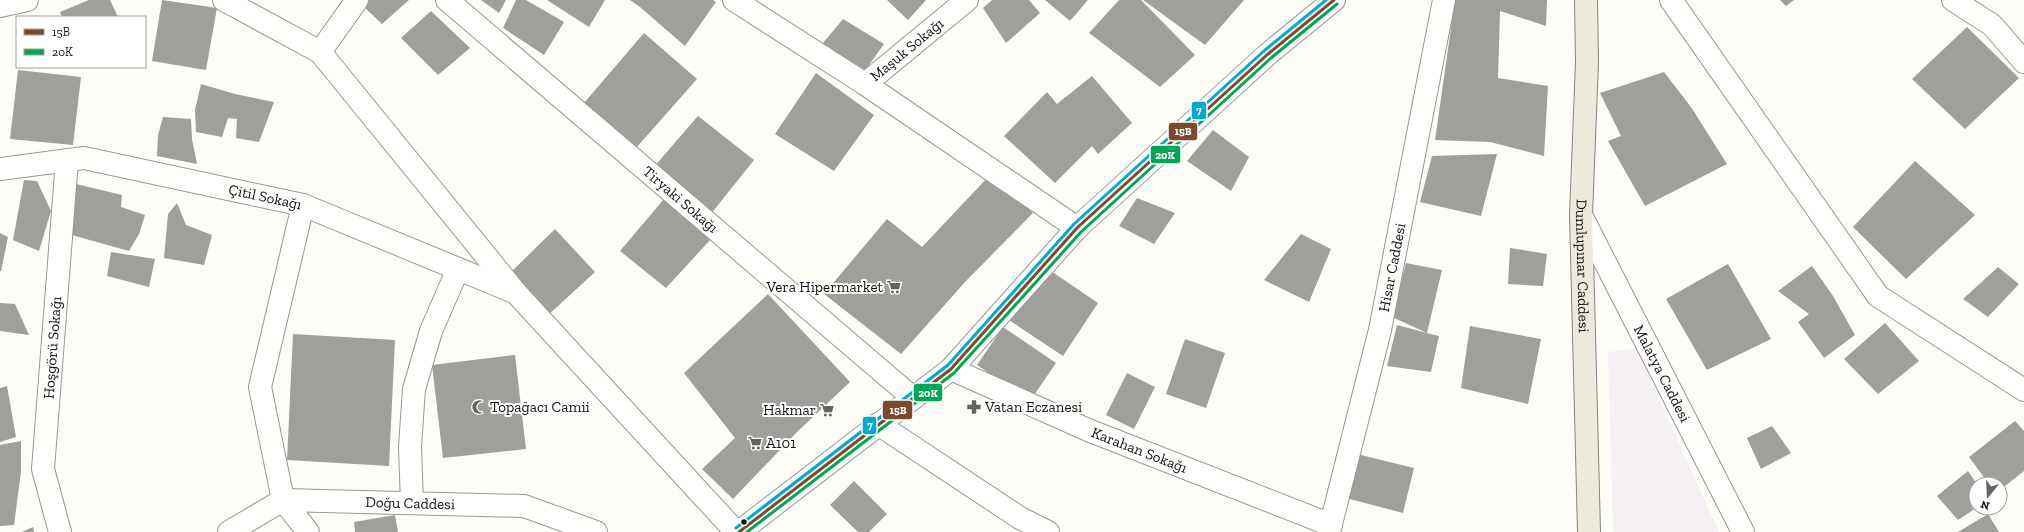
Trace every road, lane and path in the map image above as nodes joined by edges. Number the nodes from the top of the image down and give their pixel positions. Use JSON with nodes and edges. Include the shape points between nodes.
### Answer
{"nodes":[{"id":1,"x":27,"y":0,"type":"edge"},
{"id":2,"x":224,"y":0,"type":"edge"},
{"id":3,"x":357,"y":0,"type":"edge"},
{"id":4,"x":447,"y":0,"type":"edge"},
{"id":5,"x":734,"y":0,"type":"edge"},
{"id":6,"x":967,"y":0,"type":"edge"},
{"id":7,"x":1334,"y":0,"type":"edge"},
{"id":8,"x":1444,"y":0,"type":"edge"},
{"id":9,"x":1586,"y":0,"type":"edge"},
{"id":10,"x":1671,"y":0,"type":"edge"},
{"id":11,"x":1953,"y":0,"type":"edge"},
{"id":12,"x":0,"y":6,"type":"edge"},
{"id":13,"x":320,"y":52,"type":"junction"},
{"id":14,"x":2024,"y":62,"type":"edge"},
{"id":15,"x":865,"y":84,"type":"junction"},
{"id":16,"x":66,"y":160,"type":"junction"},
{"id":17,"x":0,"y":169,"type":"edge"},
{"id":18,"x":303,"y":205,"type":"junction"},
{"id":19,"x":1581,"y":216,"type":"junction"},
{"id":20,"x":1077,"y":228,"type":"junction"},
{"id":21,"x":458,"y":269,"type":"junction"},
{"id":22,"x":517,"y":294,"type":"junction"},
{"id":23,"x":951,"y":369,"type":"junction"},
{"id":24,"x":2024,"y":390,"type":"edge"},
{"id":25,"x":913,"y":398,"type":"junction"},
{"id":26,"x":878,"y":424,"type":"junction"},
{"id":27,"x":283,"y":500,"type":"junction"},
{"id":28,"x":412,"y":503,"type":"junction"},
{"id":29,"x":1330,"y":529,"type":"edge"},
{"id":30,"x":60,"y":532,"type":"edge"},
{"id":31,"x":229,"y":532,"type":"edge"},
{"id":32,"x":308,"y":532,"type":"edge"},
{"id":33,"x":596,"y":532,"type":"edge"},
{"id":34,"x":738,"y":532,"type":"edge"},
{"id":35,"x":1048,"y":532,"type":"edge"},
{"id":36,"x":1590,"y":532,"type":"edge"},
{"id":37,"x":1744,"y":532,"type":"edge"}],
"edges":[{"from":1,"to":12,"type":"street"},
{"from":2,"to":13,"type":"street"},
{"from":3,"to":13,"type":"street"},
{"from":4,"to":25,"type":"street","name":"Tiryaki Sokağı"},
{"from":5,"to":15,"type":"street"},
{"from":6,"to":15,"type":"street","name":"Maşuk Sokağı"},
{"from":7,"to":20,"type":"street","via":[[1268,54]]},
{"from":8,"to":29,"type":"street","name":"Hisar Caddesi","via":[[1380,330]]},
{"from":9,"to":19,"type":"main road","name":"Dumlupınar Caddesi","via":[[1587,62]]},
{"from":10,"to":24,"type":"street","via":[[1878,296]]},
{"from":11,"to":14,"type":"street","via":[[1992,26]]},
{"from":13,"to":22,"type":"street"},
{"from":15,"to":20,"type":"street"},
{"from":16,"to":17,"type":"street","name":"Çitil Sokağı"},
{"from":16,"to":18,"type":"street","name":"Çitil Sokağı","via":[[84,158]]},
{"from":16,"to":30,"type":"street","name":"Hoşgörü Sokağı","via":[[43,469]]},
{"from":18,"to":21,"type":"street","name":"Çitil Sokağı"},
{"from":18,"to":27,"type":"street","via":[[260,388]]},
{"from":19,"to":36,"type":"main road","name":"Dumlupınar Caddesi"},
{"from":19,"to":37,"type":"street","name":"Malatya Caddesi"},
{"from":20,"to":23,"type":"street"},
{"from":21,"to":22,"type":"street","name":"Çitil Sokağı"},
{"from":21,"to":28,"type":"street","via":[[431,331],[414,389],[410,447]]},
{"from":22,"to":34,"type":"street"},
{"from":23,"to":25,"type":"street"},
{"from":23,"to":29,"type":"street","name":"Karahan Sokağı","via":[[1088,430]]},
{"from":25,"to":26,"type":"street"},
{"from":26,"to":34,"type":"street"},
{"from":26,"to":35,"type":"street","via":[[1020,518]]},
{"from":27,"to":28,"type":"street","name":"Doğu Caddesi"},
{"from":27,"to":31,"type":"street"},
{"from":27,"to":32,"type":"street"},
{"from":28,"to":33,"type":"street","name":"Doğu Caddesi","via":[[524,506]]}]}
